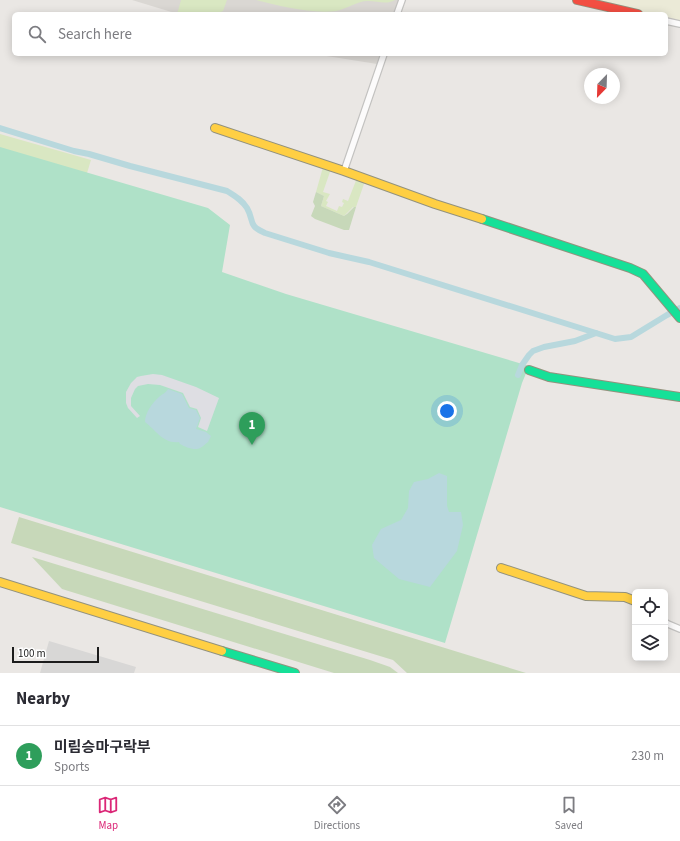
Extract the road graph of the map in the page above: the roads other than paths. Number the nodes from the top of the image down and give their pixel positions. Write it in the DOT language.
graph roads {
  1 [pos="402,0"];
  2 [pos="577,0"];
  3 [pos="398,12"];
  4 [pos="629,12"];
  5 [pos="668,21"];
  6 [pos="680,24"];
  7 [pos="383,56"];
  8 [pos="215,128"];
  9 [pos="344,171"];
  10 [pos="679,316"];
  11 [pos="529,370"];
  12 [pos="680,397"];
  13 [pos="501,568"];
  14 [pos="0,582"];
  15 [pos="632,600"];
  16 [pos="668,624"];
  17 [pos="680,629"];
  18 [pos="295,673"];
  1 -- 3 [label="street"];
  2 -- 4 [label="street"];
  5 -- 6 [label="street"];
  7 -- 9 [label="street"];
  8 -- 9 [label="street"];
  9 -- 10 [label="street"];
  11 -- 12 [label="street"];
  13 -- 15 [label="street"];
  14 -- 18 [label="street"];
  16 -- 17 [label="street"];
}
